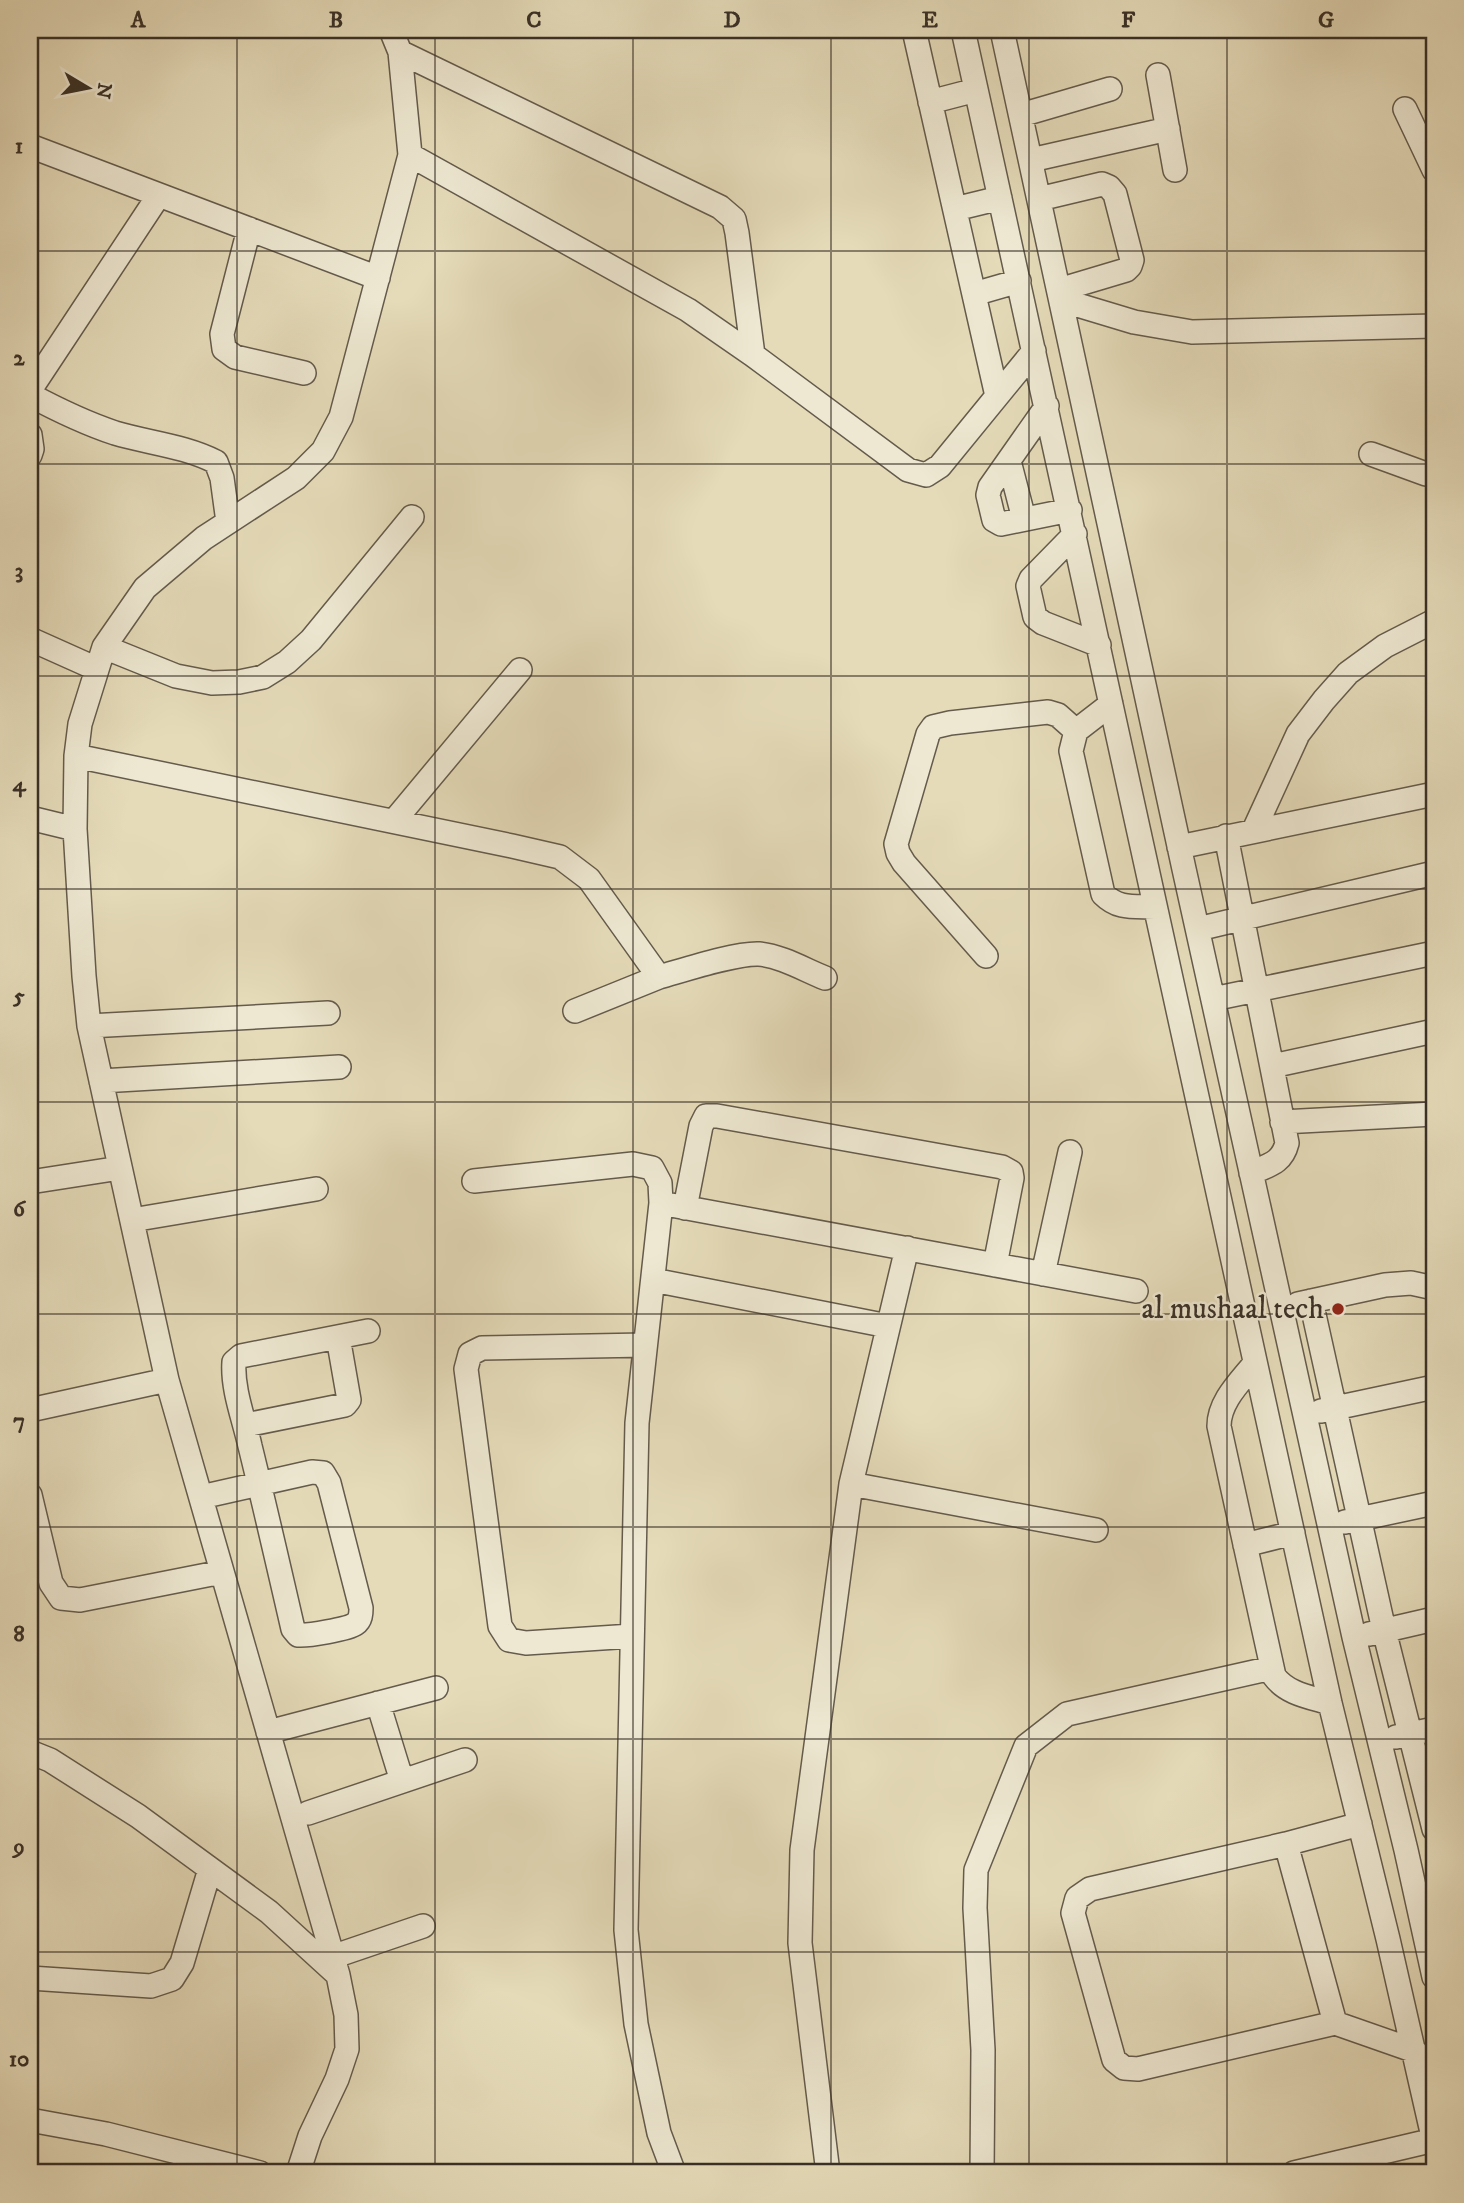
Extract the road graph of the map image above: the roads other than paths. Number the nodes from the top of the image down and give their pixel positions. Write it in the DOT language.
graph roads {
  1 [pos="391,30"];
  2 [pos="914,30"];
  3 [pos="963,30"];
  4 [pos="1002,30"];
  5 [pos="400,52"];
  6 [pos="1158,75"];
  7 [pos="1111,89"];
  8 [pos="976,90"];
  9 [pos="930,102"];
  10 [pos="1405,109"];
  11 [pos="1021,115"];
  12 [pos="1168,129"];
  13 [pos="30,146"];
  14 [pos="410,155"];
  15 [pos="1031,160"];
  16 [pos="1175,170"];
  17 [pos="1434,170"];
  18 [pos="159,195"];
  19 [pos="1000,198"];
  20 [pos="1039,199"];
  21 [pos="955,209"];
  22 [pos="249,229"];
  23 [pos="378,278"];
  24 [pos="1019,281"];
  25 [pos="974,294"];
  26 [pos="1060,295"];
  27 [pos="1434,326"];
  28 [pos="1034,351"];
  29 [pos="752,355"];
  30 [pos="304,373"];
  31 [pos="30,392"];
  32 [pos="997,396"];
  33 [pos="1047,406"];
  34 [pos="30,435"];
  35 [pos="1371,454"];
  36 [pos="30,455"];
  37 [pos="1434,474"];
  38 [pos="1070,510"];
  39 [pos="412,517"];
  40 [pos="228,522"];
  41 [pos="1075,534"];
  42 [pos="1434,621"];
  43 [pos="30,639"];
  44 [pos="1099,645"];
  45 [pos="100,658"];
  46 [pos="520,670"];
  47 [pos="1111,704"];
  48 [pos="1076,731"];
  49 [pos="76,755"];
  50 [pos="1434,794"];
  51 [pos="30,818"];
  52 [pos="394,821"];
  53 [pos="75,829"];
  54 [pos="1254,830"];
  55 [pos="1226,836"];
  56 [pos="1179,846"];
  57 [pos="1434,873"];
  58 [pos="1155,907"];
  59 [pos="1241,919"];
  60 [pos="1198,929"];
  61 [pos="1434,953"];
  62 [pos="986,956"];
  63 [pos="659,977"];
  64 [pos="825,978"];
  65 [pos="1256,990"];
  66 [pos="1213,999"];
  67 [pos="575,1012"];
  68 [pos="328,1013"];
  69 [pos="89,1026"];
  70 [pos="1434,1031"];
  71 [pos="1272,1066"];
  72 [pos="339,1067"];
  73 [pos="101,1080"];
  74 [pos="1434,1114"];
  75 [pos="1282,1122"];
  76 [pos="1070,1152"];
  77 [pos="120,1168"];
  78 [pos="1251,1172"];
  79 [pos="474,1181"];
  80 [pos="30,1182"];
  81 [pos="316,1189"];
  82 [pos="662,1203"];
  83 [pos="685,1208"];
  84 [pos="132,1220"];
  85 [pos="907,1248"];
  86 [pos="995,1265"];
  87 [pos="1044,1274"];
  88 [pos="653,1280"];
  89 [pos="1434,1288"];
  90 [pos="1136,1291"];
  91 [pos="1311,1301"];
  92 [pos="1282,1308"];
  93 [pos="888,1326"];
  94 [pos="368,1331"];
  95 [pos="338,1337"];
  96 [pos="645,1345"];
  97 [pos="1255,1363"];
  98 [pos="167,1380"];
  99 [pos="1434,1387"];
  100 [pos="1335,1408"];
  101 [pos="30,1410"];
  102 [pos="1305,1415"];
  103 [pos="246,1425"];
  104 [pos="851,1484"];
  105 [pos="259,1485"];
  106 [pos="30,1495"];
  107 [pos="201,1497"];
  108 [pos="1434,1503"];
  109 [pos="1359,1519"];
  110 [pos="1330,1526"];
  111 [pos="1096,1530"];
  112 [pos="1293,1533"];
  113 [pos="1245,1545"];
  114 [pos="222,1572"];
  115 [pos="1434,1619"];
  116 [pos="1384,1630"];
  117 [pos="632,1636"];
  118 [pos="1354,1637"];
  119 [pos="1272,1668"];
  120 [pos="436,1688"];
  121 [pos="378,1703"];
  122 [pos="1330,1703"];
  123 [pos="1434,1729"];
  124 [pos="268,1732"];
  125 [pos="1410,1734"];
  126 [pos="1378,1741"];
  127 [pos="30,1752"];
  128 [pos="465,1760"];
  129 [pos="402,1781"];
  130 [pos="308,1813"];
  131 [pos="1360,1824"];
  132 [pos="1434,1829"];
  133 [pos="1434,1843"];
  134 [pos="1286,1844"];
  135 [pos="1406,1850"];
  136 [pos="210,1869"];
  137 [pos="424,1926"];
  138 [pos="335,1966"];
  139 [pos="1433,1966"];
  140 [pos="30,1978"];
  141 [pos="1335,2024"];
  142 [pos="1415,2051"];
  143 [pos="30,2120"];
  144 [pos="1434,2141"];
  145 [pos="1332,2169"];
  146 [pos="260,2173"];
  147 [pos="298,2173"];
  148 [pos="674,2173"];
  149 [pos="828,2173"];
  150 [pos="982,2173"];
  151 [pos="1294,2173"];
  1 -- 5 [label="street"];
  2 -- 9 [label="street"];
  3 -- 8 [label="street"];
  4 -- 11 [label="street"];
  5 -- 14 [label="street"];
  5 -- 29 [label="street"];
  6 -- 12 [label="street"];
  7 -- 11 [label="street"];
  8 -- 9 [label="street"];
  8 -- 19 [label="street"];
  9 -- 21 [label="street"];
  10 -- 17 [label="street"];
  11 -- 15 [label="street"];
  12 -- 15 [label="street"];
  12 -- 16 [label="street"];
  13 -- 18 [label="street"];
  14 -- 23 [label="street"];
  14 -- 29 [label="street"];
  15 -- 20 [label="street"];
  18 -- 22 [label="street"];
  18 -- 31 [label="street"];
  19 -- 21 [label="street"];
  19 -- 24 [label="street"];
  20 -- 26 [label="street"];
  20 -- 26 [label="street"];
  21 -- 25 [label="street"];
  22 -- 23 [label="street"];
  22 -- 30 [label="street"];
  23 -- 40 [label="street"];
  24 -- 25 [label="street"];
  24 -- 28 [label="street"];
  25 -- 32 [label="street"];
  26 -- 27 [label="street"];
  26 -- 56 [label="street"];
  28 -- 32 [label="street"];
  28 -- 33 [label="street"];
  29 -- 32 [label="street"];
  31 -- 40 [label="street"];
  33 -- 38 [label="street"];
  33 -- 38 [label="street"];
  34 -- 36 [label="street"];
  35 -- 37 [label="street"];
  38 -- 41 [label="street"];
  39 -- 45 [label="street"];
  40 -- 45 [label="street"];
  41 -- 44 [label="street"];
  41 -- 44 [label="street"];
  42 -- 54 [label="street"];
  43 -- 45 [label="street"];
  44 -- 47 [label="street"];
  45 -- 49 [label="street"];
  46 -- 52 [label="street"];
  47 -- 48 [label="street"];
  47 -- 58 [label="street"];
  48 -- 58 [label="street"];
  48 -- 62 [label="street"];
  49 -- 52 [label="street"];
  49 -- 53 [label="street"];
  50 -- 54 [label="street"];
  51 -- 53 [label="street"];
  52 -- 63 [label="street"];
  53 -- 69 [label="street"];
  54 -- 55 [label="street"];
  55 -- 56 [label="street"];
  55 -- 59 [label="street"];
  56 -- 60 [label="street"];
  57 -- 59 [label="street"];
  58 -- 97 [label="street"];
  59 -- 60 [label="street"];
  59 -- 65 [label="street"];
  60 -- 66 [label="street"];
  61 -- 65 [label="street"];
  63 -- 64 [label="street"];
  63 -- 67 [label="street"];
  65 -- 66 [label="street"];
  65 -- 71 [label="street"];
  66 -- 78 [label="street"];
  68 -- 69 [label="street"];
  69 -- 73 [label="street"];
  70 -- 71 [label="street"];
  71 -- 75 [label="street"];
  72 -- 73 [label="street"];
  73 -- 77 [label="street"];
  74 -- 75 [label="street"];
  75 -- 78 [label="street"];
  76 -- 87 [label="street"];
  77 -- 80 [label="street"];
  77 -- 84 [label="street"];
  78 -- 92 [label="street"];
  79 -- 82 [label="street"];
  81 -- 84 [label="street"];
  82 -- 83 [label="street"];
  82 -- 88 [label="street"];
  83 -- 85 [label="street"];
  83 -- 86 [label="street"];
  84 -- 98 [label="street"];
  85 -- 86 [label="street"];
  85 -- 93 [label="street"];
  86 -- 87 [label="street"];
  87 -- 90 [label="street"];
  88 -- 93 [label="street"];
  88 -- 96 [label="street"];
  89 -- 91 [label="street"];
  91 -- 92 [label="street"];
  91 -- 100 [label="street"];
  92 -- 102 [label="street"];
  93 -- 104 [label="street"];
  94 -- 95 [label="street"];
  95 -- 103 [label="street"];
  95 -- 103 [label="street"];
  96 -- 117 [label="street"];
  96 -- 117 [label="street"];
  97 -- 112 [label="street"];
  97 -- 113 [label="street"];
  98 -- 101 [label="street"];
  98 -- 107 [label="street"];
  99 -- 100 [label="street"];
  100 -- 102 [label="street"];
  100 -- 109 [label="street"];
  102 -- 110 [label="street"];
  103 -- 105 [label="street"];
  104 -- 111 [label="street"];
  104 -- 149 [label="street"];
  105 -- 105 [label="street"];
  105 -- 107 [label="street"];
  106 -- 114 [label="street"];
  107 -- 114 [label="street"];
  108 -- 109 [label="street"];
  109 -- 110 [label="street"];
  109 -- 116 [label="street"];
  110 -- 118 [label="street"];
  112 -- 113 [label="street"];
  112 -- 122 [label="street"];
  113 -- 119 [label="street"];
  114 -- 124 [label="street"];
  115 -- 116 [label="street"];
  116 -- 118 [label="street"];
  116 -- 125 [label="street"];
  117 -- 148 [label="street"];
  118 -- 126 [label="street"];
  119 -- 122 [label="street"];
  119 -- 150 [label="street"];
  120 -- 121 [label="street"];
  121 -- 124 [label="street"];
  121 -- 129 [label="street"];
  122 -- 131 [label="street"];
  123 -- 125 [label="street"];
  124 -- 138 [label="street"];
  125 -- 126 [label="street"];
  125 -- 132 [label="street"];
  126 -- 135 [label="street"];
  127 -- 136 [label="street"];
  128 -- 129 [label="street"];
  129 -- 130 [label="street"];
  131 -- 134 [label="street"];
  131 -- 142 [label="street"];
  133 -- 135 [label="street"];
  134 -- 141 [label="street"];
  134 -- 141 [label="street"];
  135 -- 139 [label="street"];
  136 -- 138 [label="street"];
  136 -- 140 [label="street"];
  137 -- 138 [label="street"];
  138 -- 147 [label="street"];
  141 -- 142 [label="street"];
  142 -- 144 [label="street"];
  143 -- 146 [label="street"];
  144 -- 145 [label="street"];
  145 -- 151 [label="street"];
}
